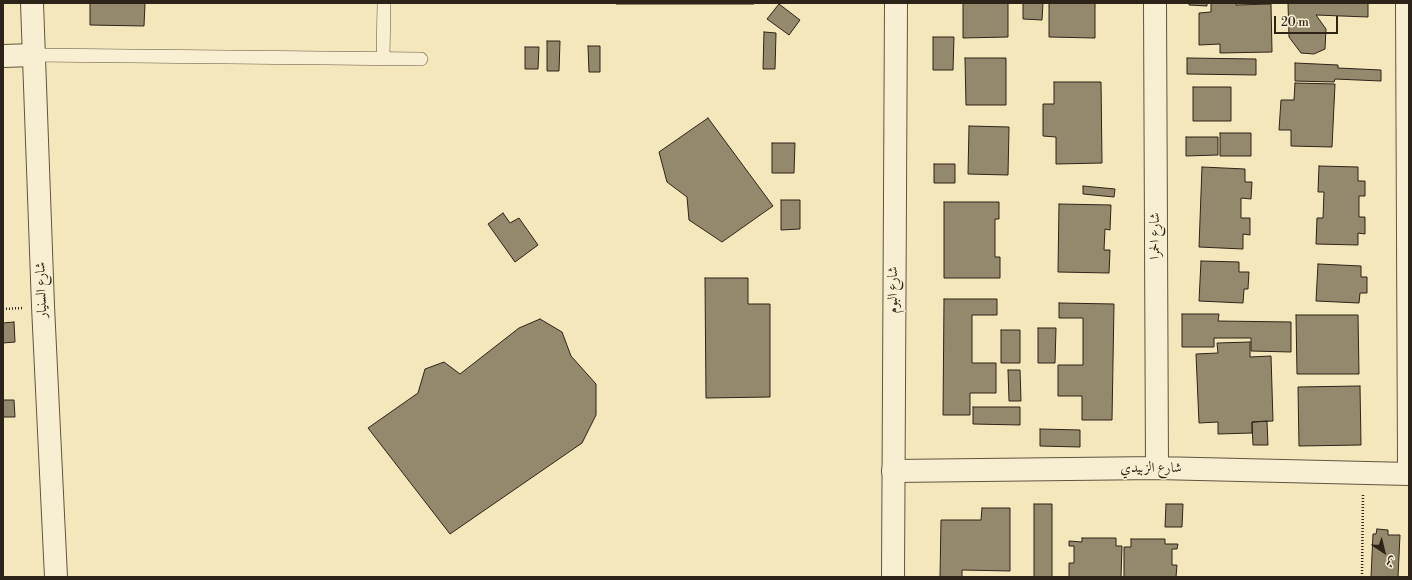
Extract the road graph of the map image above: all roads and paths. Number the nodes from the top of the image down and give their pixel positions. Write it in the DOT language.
graph roads {
  1 [pos="32,3"];
  2 [pos="384,3"];
  3 [pos="896,3"];
  4 [pos="1155,3"];
  5 [pos="1407,3"];
  6 [pos="34,55"];
  7 [pos="3,56"];
  8 [pos="383,59"];
  9 [pos="421,59"];
  10 [pos="1409,467"];
  11 [pos="1157,468"];
  12 [pos="893,471"];
  13 [pos="1364,473"];
  14 [pos="1409,474"];
  15 [pos="56,577"];
  16 [pos="893,577"];
  17 [pos="1362,577"];
  1 -- 6 [label="street, شارع السنيار"];
  2 -- 8 [label="lane"];
  3 -- 12 [label="street, شارع البوم"];
  4 -- 11 [label="street, شارع الحمرا"];
  5 -- 10 [label="street"];
  6 -- 7 [label="street"];
  6 -- 8 [label="lane"];
  6 -- 15 [label="street, شارع السنيار"];
  8 -- 9 [label="lane"];
  11 -- 12 [label="street, شارع الزبيدي"];
  11 -- 13 [label="street, شارع الزبيدي"];
  12 -- 16 [label="street, شارع البوم"];
  13 -- 14 [label="street, شارع الزبيدي"];
  13 -- 17 [label="path"];
}
